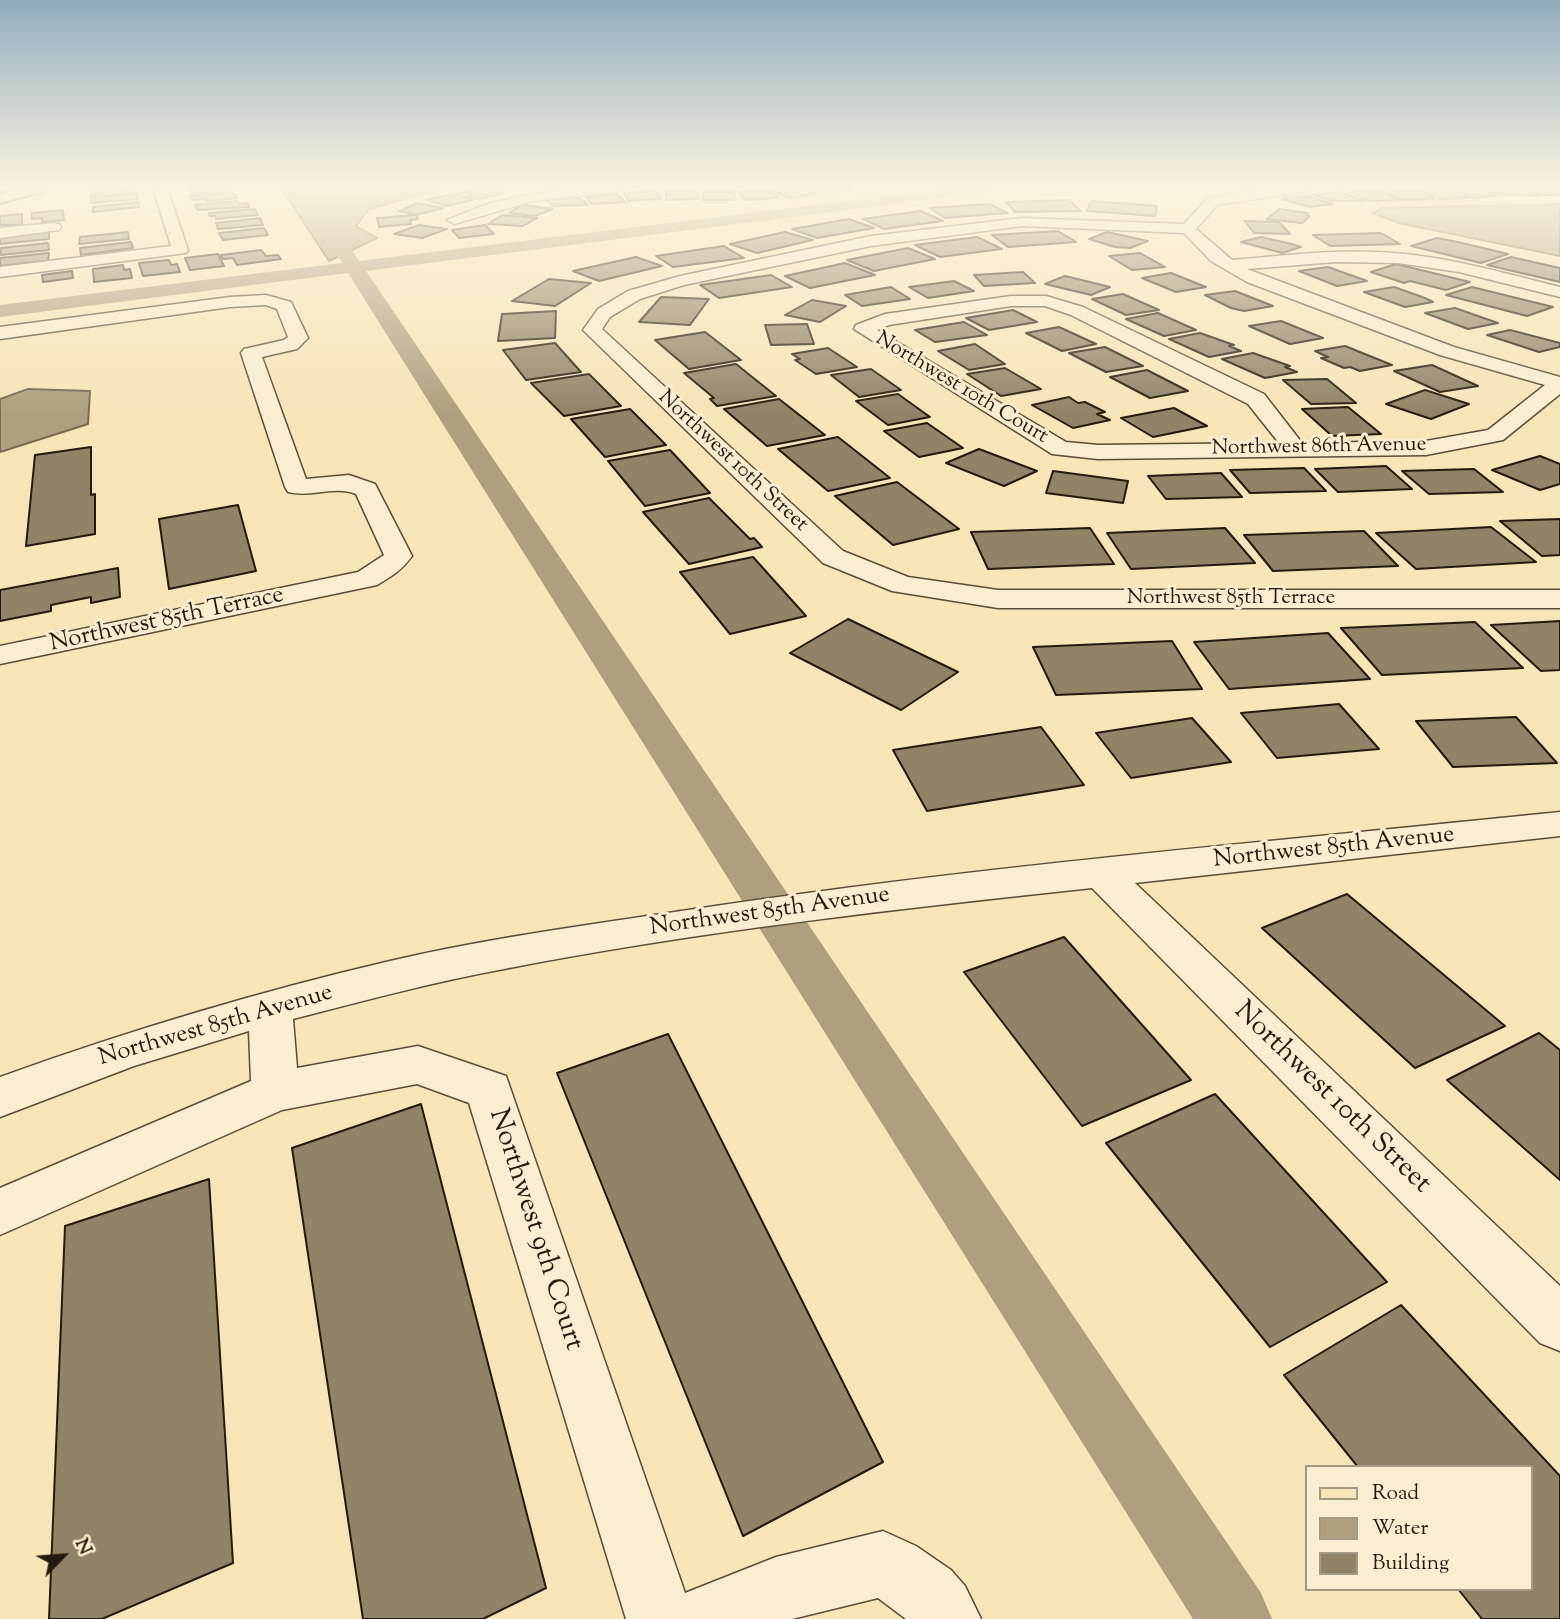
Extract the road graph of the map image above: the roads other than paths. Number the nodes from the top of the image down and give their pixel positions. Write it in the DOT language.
graph roads {
  1 [pos="69,264"];
  2 [pos="761,264"];
  3 [pos="1248,264"];
  4 [pos="1434,264"];
  5 [pos="1224,265"];
  6 [pos="0,272"];
  7 [pos="1560,292"];
  8 [pos="1046,301"];
  9 [pos="863,329"];
  10 [pos="0,333"];
  11 [pos="1560,383"];
  12 [pos="1060,449"];
  13 [pos="1297,451"];
  14 [pos="902,585"];
  15 [pos="1560,599"];
  16 [pos="0,655"];
  17 [pos="1560,824"];
  18 [pos="1102,874"];
  19 [pos="270,1008"];
  20 [pos="275,1092"];
  21 [pos="0,1097"];
  22 [pos="0,1212"];
  23 [pos="1560,1324"];
  24 [pos="660,1619"];
  25 [pos="704,1619"];
  26 [pos="947,1619"];
  1 -- 6 [label="street"];
  2 -- 14 [label="street, Northwest 10th Street"];
  3 -- 5 [label="street"];
  4 -- 7 [label="street"];
  5 -- 11 [label="street"];
  8 -- 9 [label="street"];
  8 -- 13 [label="street"];
  9 -- 12 [label="street, Northwest 10th Court"];
  10 -- 16 [label="street, Northwest 85th Terrace"];
  11 -- 13 [label="street, Northwest 86th Avenue"];
  12 -- 13 [label="street, Northwest 86th Avenue"];
  14 -- 15 [label="street, Northwest 85th Terrace"];
  17 -- 18 [label="street, Northwest 85th Avenue"];
  18 -- 19 [label="street, Northwest 85th Avenue"];
  18 -- 23 [label="street, Northwest 10th Street"];
  19 -- 20 [label="street"];
  19 -- 21 [label="street, Northwest 85th Avenue"];
  20 -- 22 [label="street"];
  20 -- 24 [label="street, Northwest 9th Court"];
  25 -- 26 [label="street"];
}
